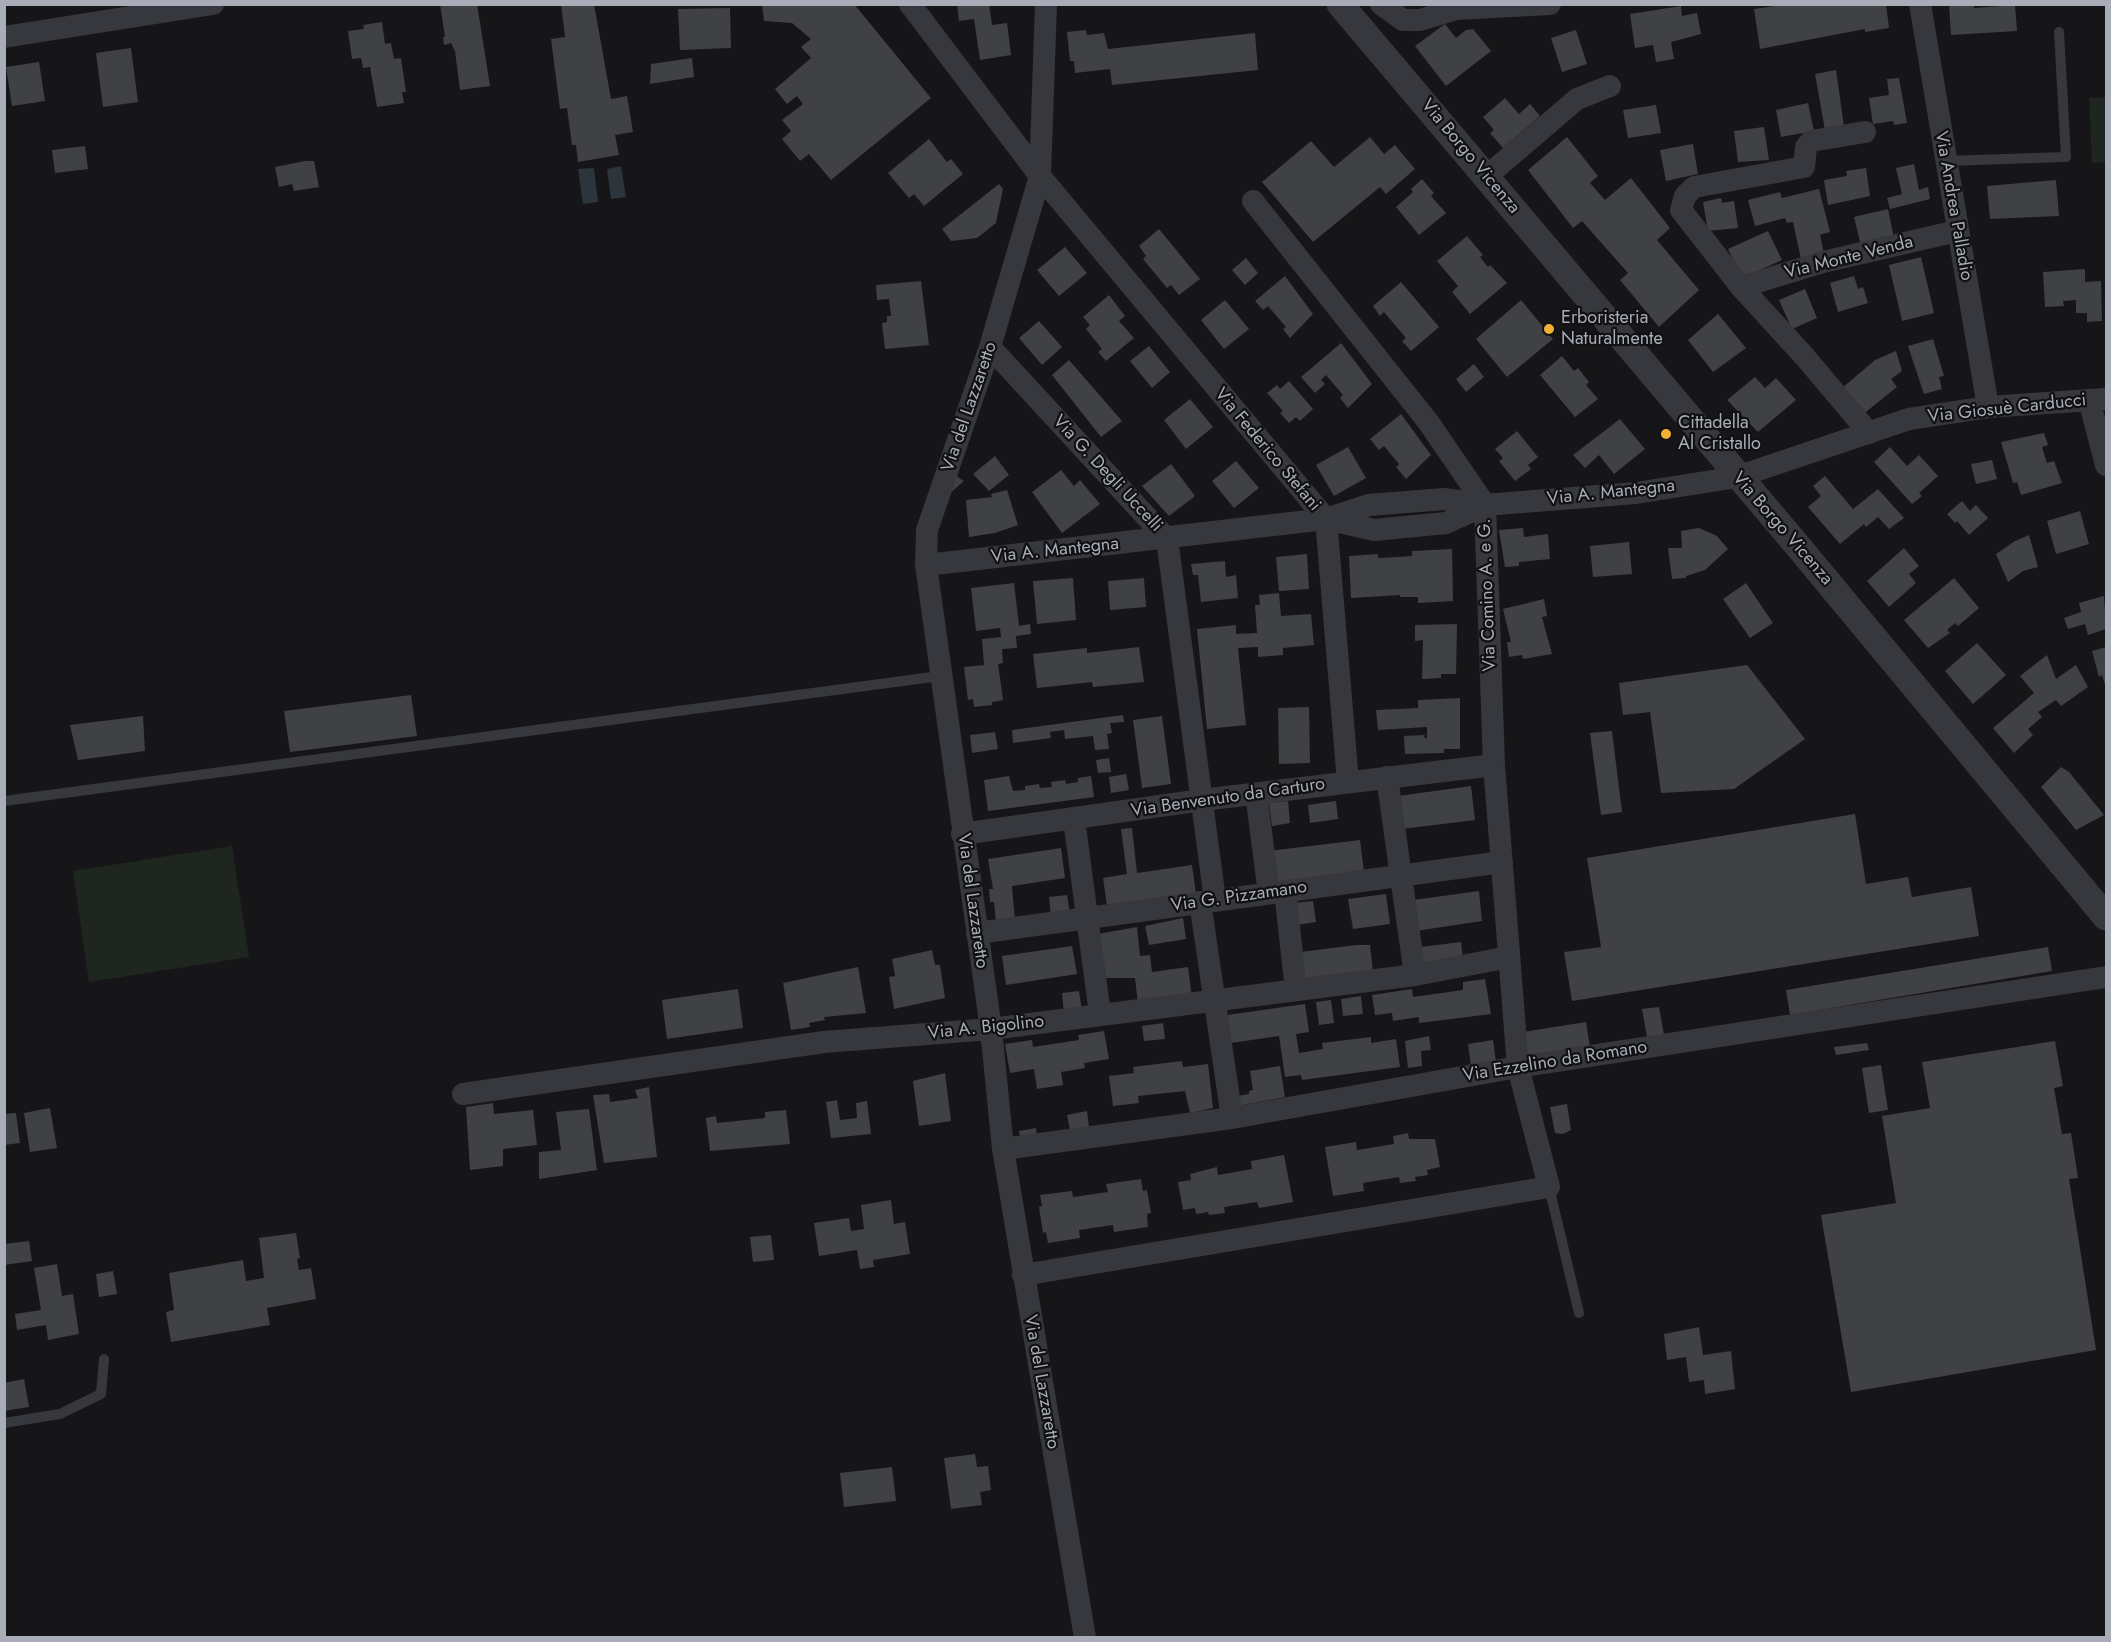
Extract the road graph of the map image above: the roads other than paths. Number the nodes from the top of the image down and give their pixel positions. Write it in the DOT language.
graph roads {
  1 [pos="213,4"];
  2 [pos="910,4"];
  3 [pos="1046,4"];
  4 [pos="1340,4"];
  5 [pos="1381,4"];
  6 [pos="1550,4"];
  7 [pos="1920,4"];
  8 [pos="2059,32"];
  9 [pos="4,37"];
  10 [pos="1610,86"];
  11 [pos="1865,132"];
  12 [pos="1944,162"];
  13 [pos="1040,176"];
  14 [pos="1487,176"];
  15 [pos="1253,201"];
  16 [pos="1957,231"];
  17 [pos="1741,287"];
  18 [pos="990,347"];
  19 [pos="2098,400"];
  20 [pos="1988,407"];
  21 [pos="1869,434"];
  22 [pos="2106,465"];
  23 [pos="1737,477"];
  24 [pos="1485,505"];
  25 [pos="1326,519"];
  26 [pos="1167,539"];
  27 [pos="926,565"];
  28 [pos="940,676"];
  29 [pos="1494,765"];
  30 [pos="1387,777"];
  31 [pos="1348,782"];
  32 [pos="1256,794"];
  33 [pos="1202,800"];
  34 [pos="4,801"];
  35 [pos="1074,819"];
  36 [pos="962,834"];
  37 [pos="1502,862"];
  38 [pos="1400,874"];
  39 [pos="1276,892"];
  40 [pos="1208,901"];
  41 [pos="2106,917"];
  42 [pos="1087,918"];
  43 [pos="977,933"];
  44 [pos="1509,957"];
  45 [pos="1415,975"];
  46 [pos="2106,977"];
  47 [pos="1296,990"];
  48 [pos="1214,999"];
  49 [pos="1100,1014"];
  50 [pos="991,1029"];
  51 [pos="1518,1067"];
  52 [pos="463,1094"];
  53 [pos="1232,1118"];
  54 [pos="1004,1149"];
  55 [pos="1549,1187"];
  56 [pos="1023,1275"];
  57 [pos="1579,1313"];
  58 [pos="104,1359"];
  59 [pos="4,1423"];
  60 [pos="1085,1638"];
  1 -- 9 [label="street"];
  2 -- 13 [label="street, Via Federico Stefani"];
  3 -- 13 [label="street"];
  4 -- 14 [label="street, Via Borgo Vicenza"];
  5 -- 6 [label="street"];
  7 -- 12 [label="street, Via Andrea Palladio"];
  8 -- 12 [label="lane"];
  10 -- 14 [label="street"];
  11 -- 17 [label="street"];
  12 -- 16 [label="street, Via Andrea Palladio"];
  13 -- 18 [label="street, Via del Lazzaretto"];
  13 -- 25 [label="street, Via Federico Stefani"];
  14 -- 23 [label="street, Via Borgo Vicenza"];
  15 -- 24 [label="street, Via Comino A. e G."];
  16 -- 17 [label="street, Via Monte Venda"];
  16 -- 20 [label="street, Via Andrea Palladio"];
  17 -- 21 [label="street"];
  18 -- 26 [label="street, Via G. Degli Uccelli"];
  18 -- 27 [label="street, Via del Lazzaretto"];
  19 -- 20 [label="street, Via Giosuè Carducci"];
  19 -- 22 [label="street"];
  20 -- 21 [label="street, Via Giosuè Carducci"];
  21 -- 23 [label="street, Via Giosuè Carducci"];
  23 -- 24 [label="street, Via A. Mantegna"];
  23 -- 41 [label="street, Via Borgo Vicenza"];
  24 -- 25 [label="street, Via A. Mantegna"];
  24 -- 29 [label="street, Via Comino A. e G."];
  25 -- 26 [label="street, Via A. Mantegna"];
  25 -- 31 [label="street, Via Federico Stefani"];
  26 -- 27 [label="street, Via A. Mantegna"];
  26 -- 33 [label="street, Via G. Degli Uccelli"];
  27 -- 28 [label="street, Via del Lazzaretto"];
  28 -- 34 [label="lane"];
  28 -- 36 [label="street, Via del Lazzaretto"];
  29 -- 30 [label="street, Via Benvenuto da Carturo"];
  29 -- 37 [label="street, Via Comino A. e G."];
  30 -- 31 [label="street, Via Benvenuto da Carturo"];
  30 -- 38 [label="street"];
  31 -- 32 [label="street, Via Benvenuto da Carturo"];
  32 -- 33 [label="street, Via Benvenuto da Carturo"];
  32 -- 39 [label="street"];
  33 -- 35 [label="street, Via Benvenuto da Carturo"];
  33 -- 40 [label="street, Via G. Degli Uccelli"];
  35 -- 36 [label="street, Via Benvenuto da Carturo"];
  35 -- 42 [label="street"];
  36 -- 43 [label="street, Via del Lazzaretto"];
  37 -- 38 [label="street, Via G. Pizzamano"];
  37 -- 44 [label="street, Via Comino A. e G."];
  38 -- 39 [label="street, Via G. Pizzamano"];
  38 -- 45 [label="street"];
  39 -- 40 [label="street, Via G. Pizzamano"];
  39 -- 47 [label="street"];
  40 -- 42 [label="street, Via G. Pizzamano"];
  40 -- 48 [label="street, Via G. Degli Uccelli"];
  42 -- 43 [label="street, Via G. Pizzamano"];
  42 -- 49 [label="street"];
  43 -- 50 [label="street, Via del Lazzaretto"];
  44 -- 45 [label="street, Via A. Bigolino"];
  44 -- 51 [label="street, Via Comino A. e G."];
  45 -- 47 [label="street, Via A. Bigolino"];
  46 -- 51 [label="street, Via Ezzelino da Romano"];
  47 -- 48 [label="street, Via A. Bigolino"];
  48 -- 49 [label="street, Via A. Bigolino"];
  48 -- 53 [label="street, Via G. Degli Uccelli"];
  49 -- 50 [label="street, Via A. Bigolino"];
  50 -- 52 [label="street, Via A. Bigolino"];
  50 -- 54 [label="street, Via del Lazzaretto"];
  51 -- 53 [label="street, Via Ezzelino da Romano"];
  51 -- 55 [label="street, Via Comino A. e G."];
  53 -- 54 [label="street, Via Ezzelino da Romano"];
  54 -- 56 [label="street, Via del Lazzaretto"];
  55 -- 56 [label="street"];
  55 -- 57 [label="lane"];
  56 -- 60 [label="street, Via del Lazzaretto"];
  58 -- 59 [label="lane"];
}
